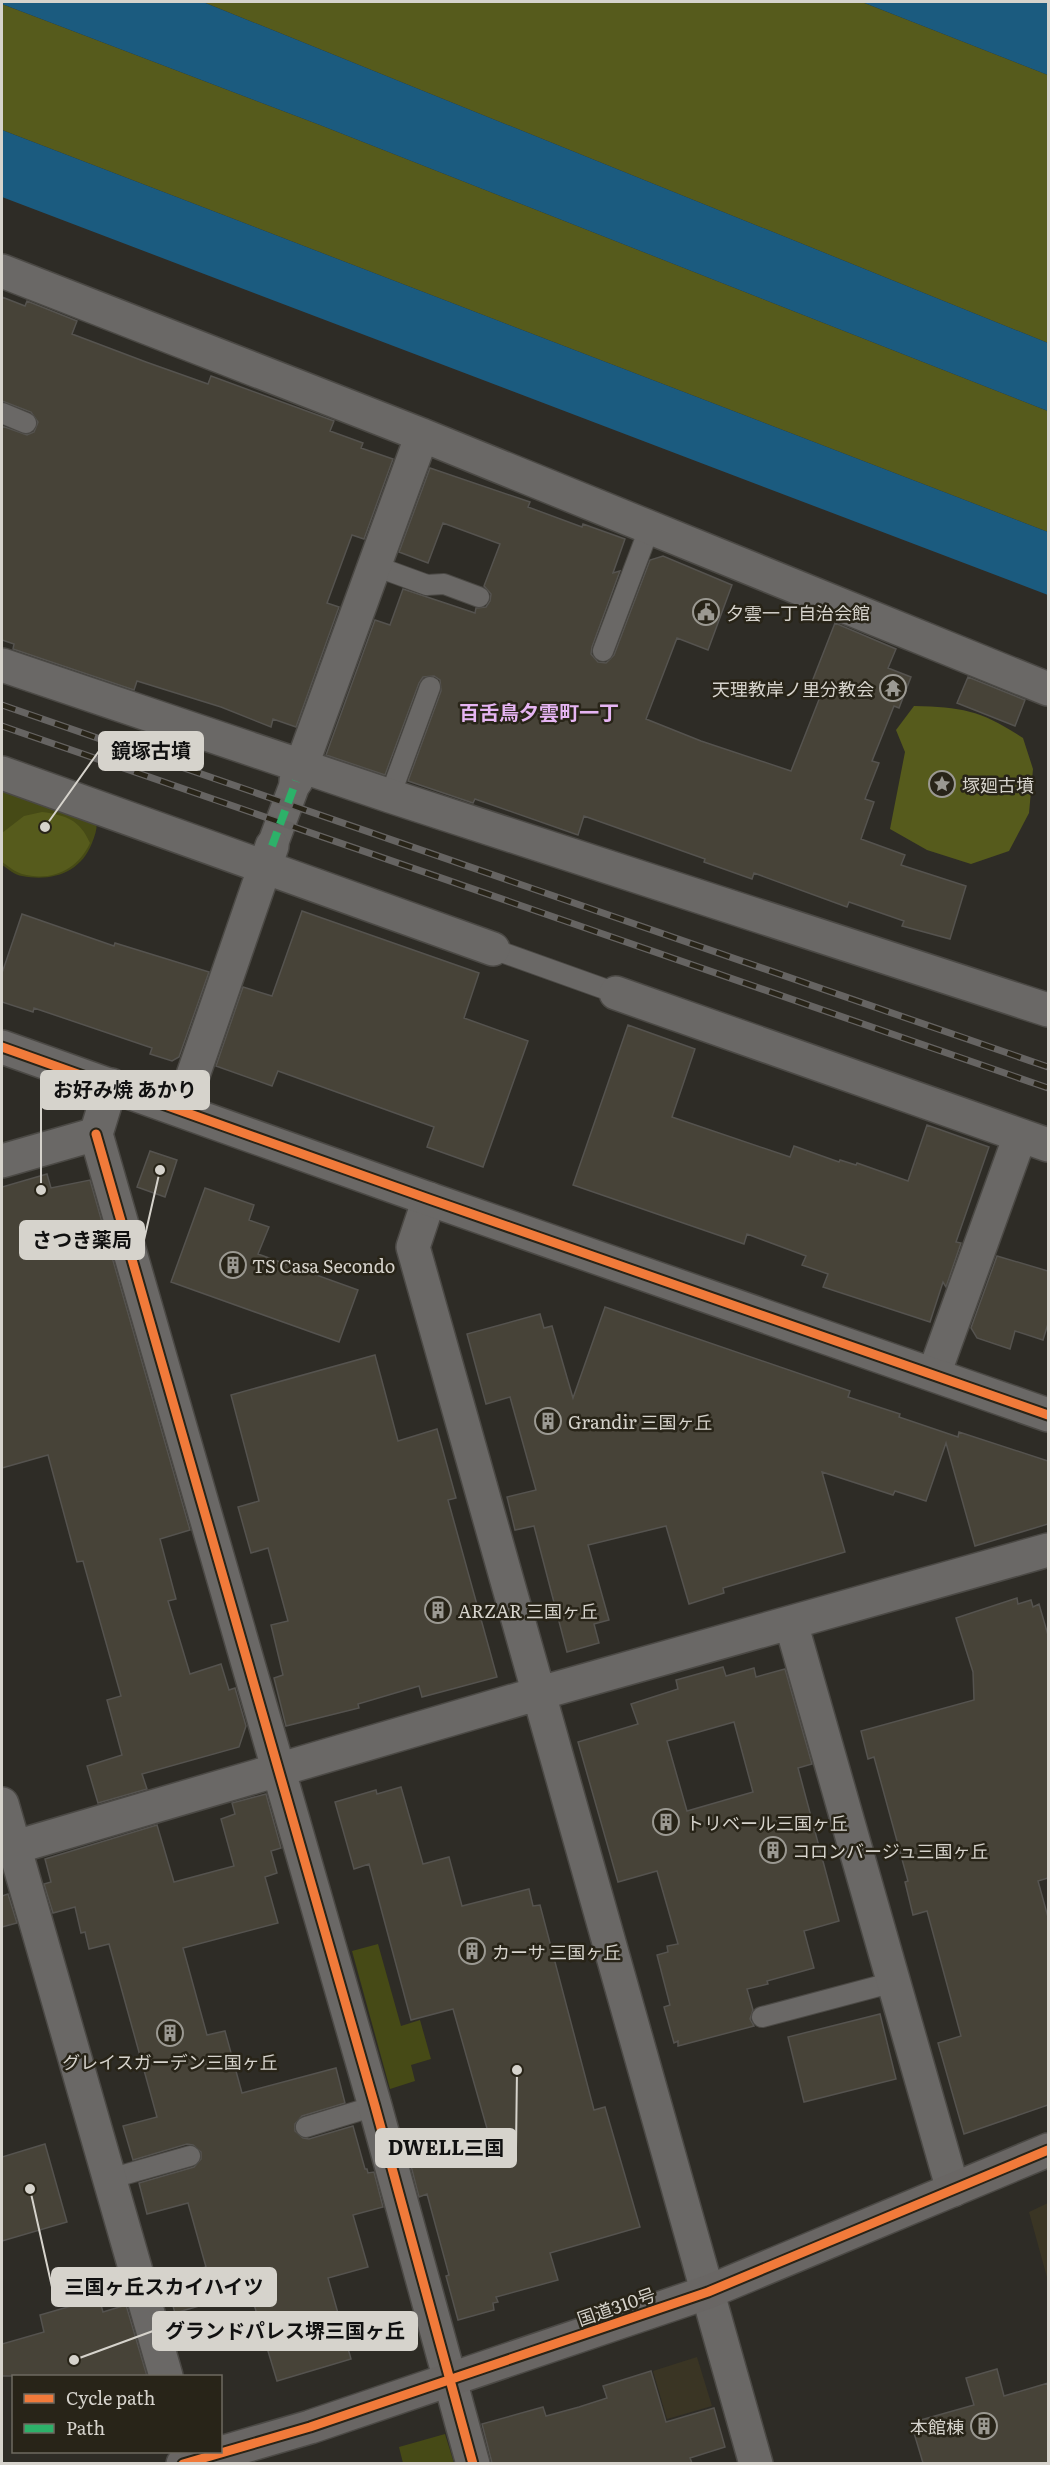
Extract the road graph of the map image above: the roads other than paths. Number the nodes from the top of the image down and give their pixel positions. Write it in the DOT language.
graph roads {
  1 [pos="2,271"];
  2 [pos="2,413"];
  3 [pos="26,423"];
  4 [pos="422,435"];
  5 [pos="649,529"];
  6 [pos="375,566"];
  7 [pos="479,597"];
  8 [pos="603,651"];
  9 [pos="2,664"];
  10 [pos="430,687"];
  11 [pos="1048,689"];
  12 [pos="2,773"];
  13 [pos="299,774"];
  14 [pos="390,796"];
  15 [pos="268,856"];
  16 [pos="493,949"];
  17 [pos="616,993"];
  18 [pos="1048,1010"];
  19 [pos="2,1047"];
  20 [pos="111,1085"];
  21 [pos="181,1110"];
  22 [pos="96,1134"];
  23 [pos="1034,1141"];
  24 [pos="2,1161"];
  25 [pos="429,1199"];
  26 [pos="934,1374"];
  27 [pos="1048,1415"];
  28 [pos="1048,1550"];
  29 [pos="791,1623"];
  30 [pos="540,1693"];
  31 [pos="279,1769"];
  32 [pos="2,1804"];
  33 [pos="7,1849"];
  34 [pos="894,1982"];
  35 [pos="762,2017"];
  36 [pos="375,2106"];
  37 [pos="306,2127"];
  38 [pos="1048,2150"];
  39 [pos="190,2156"];
  40 [pos="109,2179"];
  41 [pos="953,2190"];
  42 [pos="708,2292"];
  43 [pos="166,2375"];
  44 [pos="449,2380"];
  45 [pos="222,2451"];
  46 [pos="214,2453"];
  47 [pos="188,2460"];
  48 [pos="473,2463"];
  49 [pos="756,2463"];
  1 -- 4 [label="street"];
  2 -- 3 [label="lane"];
  4 -- 5 [label="street"];
  4 -- 6 [label="street"];
  5 -- 8 [label="lane"];
  5 -- 11 [label="street"];
  6 -- 7 [label="lane"];
  6 -- 13 [label="street"];
  9 -- 13 [label="street"];
  10 -- 14 [label="lane"];
  12 -- 15 [label="street"];
  13 -- 14 [label="street"];
  13 -- 15 [label="street"];
  14 -- 18 [label="street"];
  15 -- 16 [label="street"];
  15 -- 21 [label="street"];
  16 -- 17 [label="lane"];
  17 -- 23 [label="street"];
  19 -- 20 [label="street"];
  20 -- 21 [label="street"];
  20 -- 22 [label="street"];
  21 -- 25 [label="street"];
  22 -- 24 [label="street"];
  22 -- 31 [label="street"];
  23 -- 26 [label="street"];
  25 -- 26 [label="street"];
  25 -- 30 [label="street"];
  26 -- 27 [label="street"];
  28 -- 29 [label="street"];
  29 -- 30 [label="street"];
  29 -- 34 [label="street"];
  30 -- 31 [label="street"];
  30 -- 42 [label="street"];
  31 -- 33 [label="street"];
  31 -- 36 [label="street"];
  32 -- 33 [label="street"];
  33 -- 40 [label="street"];
  34 -- 35 [label="lane"];
  34 -- 41 [label="street"];
  36 -- 37 [label="lane"];
  36 -- 44 [label="street"];
  38 -- 41 [label="highway, 国道310号"];
  39 -- 40 [label="lane"];
  40 -- 43 [label="street"];
  41 -- 42 [label="highway, 国道310号"];
  42 -- 44 [label="highway, 国道310号"];
  42 -- 49 [label="street"];
  44 -- 45 [label="highway, 国道310号"];
  44 -- 48 [label="street"];
  46 -- 47 [label="highway, 国道310号"];
}
